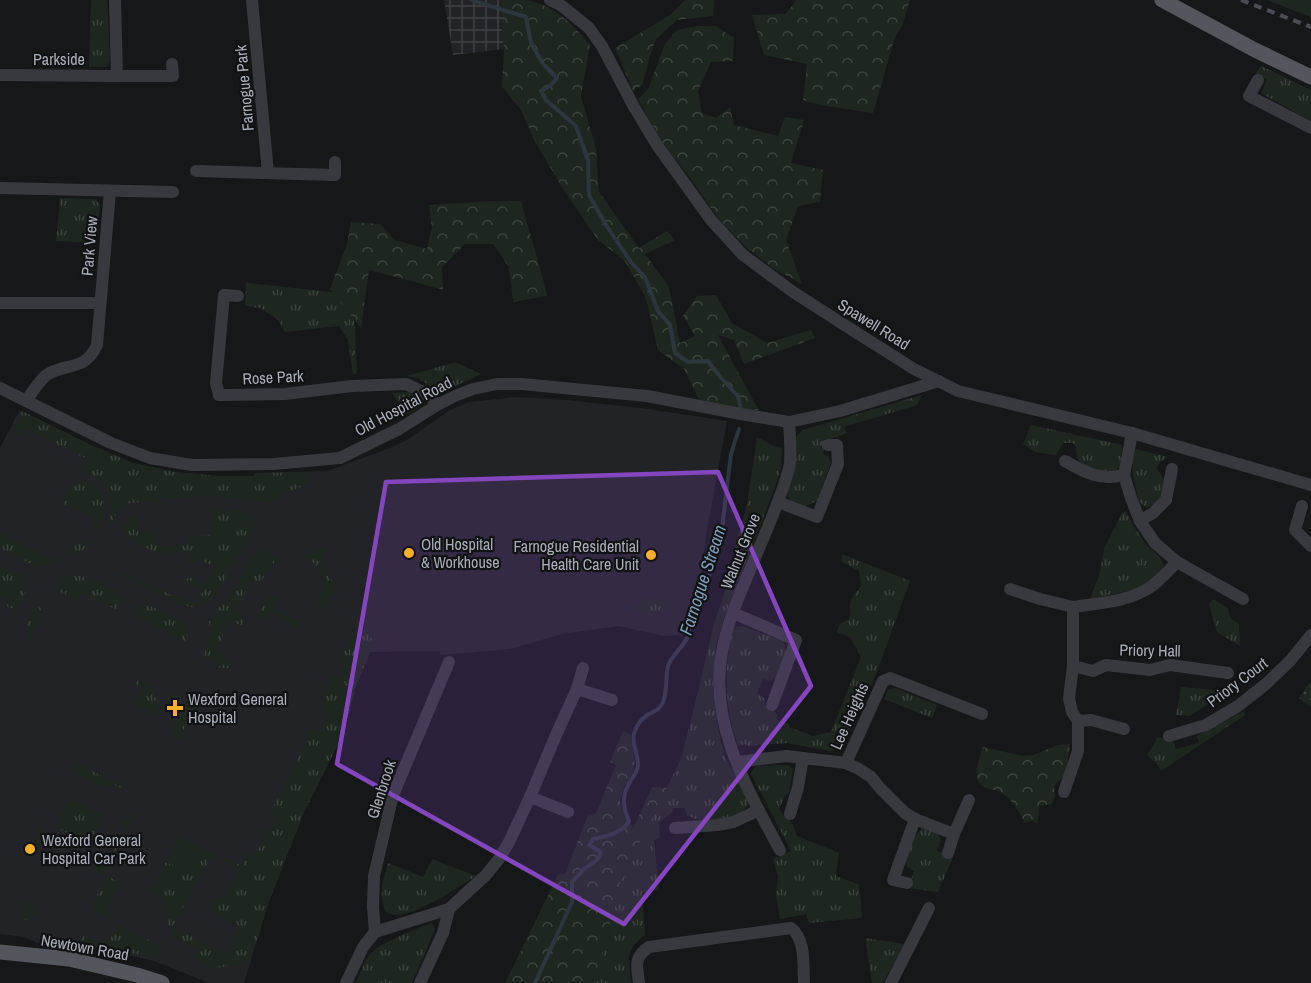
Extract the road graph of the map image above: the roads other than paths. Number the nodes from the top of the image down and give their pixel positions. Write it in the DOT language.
graph roads {
  1 [pos="115,0"];
  2 [pos="252,0"];
  3 [pos="550,0"];
  4 [pos="1162,0"];
  5 [pos="172,64"];
  6 [pos="0,75"];
  7 [pos="117,75"];
  8 [pos="1311,77"];
  9 [pos="1258,80"];
  10 [pos="1311,128"];
  11 [pos="335,162"];
  12 [pos="196,171"];
  13 [pos="268,173"];
  14 [pos="0,188"];
  15 [pos="110,191"];
  16 [pos="173,192"];
  17 [pos="238,296"];
  18 [pos="0,303"];
  19 [pos="100,303"];
  20 [pos="939,381"];
  21 [pos="0,388"];
  22 [pos="26,401"];
  23 [pos="440,404"];
  24 [pos="789,422"];
  25 [pos="1132,433"];
  26 [pos="828,445"];
  27 [pos="1065,461"];
  28 [pos="1172,470"];
  29 [pos="1124,475"];
  30 [pos="1311,485"];
  31 [pos="778,502"];
  32 [pos="1302,506"];
  33 [pos="1140,520"];
  34 [pos="1311,546"];
  35 [pos="1177,562"];
  36 [pos="1010,589"];
  37 [pos="1243,599"];
  38 [pos="1073,607"];
  39 [pos="733,613"];
  40 [pos="1311,635"];
  41 [pos="449,662"];
  42 [pos="1073,666"];
  43 [pos="583,668"];
  44 [pos="1228,673"];
  45 [pos="577,689"];
  46 [pos="612,700"];
  47 [pos="772,705"];
  48 [pos="981,714"];
  49 [pos="1078,721"];
  50 [pos="1124,729"];
  51 [pos="1169,736"];
  52 [pos="803,758"];
  53 [pos="737,762"];
  54 [pos="840,762"];
  55 [pos="1064,792"];
  56 [pos="530,797"];
  57 [pos="969,800"];
  58 [pos="759,810"];
  59 [pos="568,812"];
  60 [pos="790,814"];
  61 [pos="915,819"];
  62 [pos="675,828"];
  63 [pos="954,834"];
  64 [pos="780,850"];
  65 [pos="948,853"];
  66 [pos="907,883"];
  67 [pos="929,908"];
  68 [pos="449,909"];
  69 [pos="375,932"];
  70 [pos="0,952"];
  71 [pos="162,983"];
  72 [pos="346,983"];
  73 [pos="420,983"];
  74 [pos="639,983"];
  75 [pos="804,983"];
  76 [pos="891,983"];
  1 -- 7 [label="street"];
  2 -- 13 [label="street, Farnogue Park"];
  3 -- 20 [label="street, Spawell Road"];
  4 -- 8 [label="main road"];
  5 -- 7 [label="street, Parkside"];
  6 -- 7 [label="street, Parkside"];
  9 -- 10 [label="street"];
  11 -- 13 [label="street"];
  12 -- 13 [label="street"];
  14 -- 15 [label="street"];
  15 -- 16 [label="street"];
  15 -- 19 [label="street, Park View"];
  17 -- 23 [label="street, Rose Park"];
  18 -- 19 [label="street"];
  19 -- 22 [label="street, Park View"];
  20 -- 24 [label="street, Old Hospital Road"];
  20 -- 25 [label="street, Spawell Road"];
  21 -- 22 [label="street, Old Hospital Road"];
  22 -- 23 [label="street, Old Hospital Road"];
  23 -- 24 [label="street, Old Hospital Road"];
  24 -- 31 [label="street, Walnut Grove"];
  25 -- 29 [label="street"];
  25 -- 30 [label="street, Spawell Road"];
  26 -- 31 [label="street, Walnut Grove"];
  27 -- 29 [label="street"];
  28 -- 33 [label="street"];
  29 -- 33 [label="street"];
  31 -- 39 [label="street, Walnut Grove"];
  32 -- 34 [label="street"];
  33 -- 35 [label="street"];
  35 -- 37 [label="street"];
  35 -- 38 [label="street"];
  36 -- 38 [label="street"];
  38 -- 42 [label="street"];
  39 -- 47 [label="street, Walnut Grove"];
  39 -- 53 [label="street, Walnut Grove"];
  40 -- 51 [label="street, Priory Court"];
  41 -- 69 [label="street, Glenbrook"];
  42 -- 44 [label="street, Priory Hall"];
  42 -- 49 [label="street"];
  43 -- 45 [label="street"];
  45 -- 46 [label="street"];
  45 -- 56 [label="street"];
  48 -- 54 [label="street, Lee Heights"];
  49 -- 50 [label="street"];
  49 -- 55 [label="street"];
  52 -- 53 [label="street"];
  52 -- 54 [label="street"];
  52 -- 60 [label="street"];
  53 -- 58 [label="street, Walnut Grove"];
  54 -- 61 [label="street, Lee Heights"];
  56 -- 59 [label="street"];
  56 -- 68 [label="street"];
  57 -- 63 [label="street"];
  58 -- 62 [label="street"];
  58 -- 64 [label="street, Walnut Grove"];
  61 -- 63 [label="street, Lee Heights"];
  61 -- 66 [label="street"];
  63 -- 65 [label="street"];
  67 -- 76 [label="street"];
  68 -- 69 [label="street"];
  68 -- 73 [label="street"];
  69 -- 72 [label="street"];
  70 -- 71 [label="main road, Newtown Road"];
  74 -- 75 [label="street"];
}
